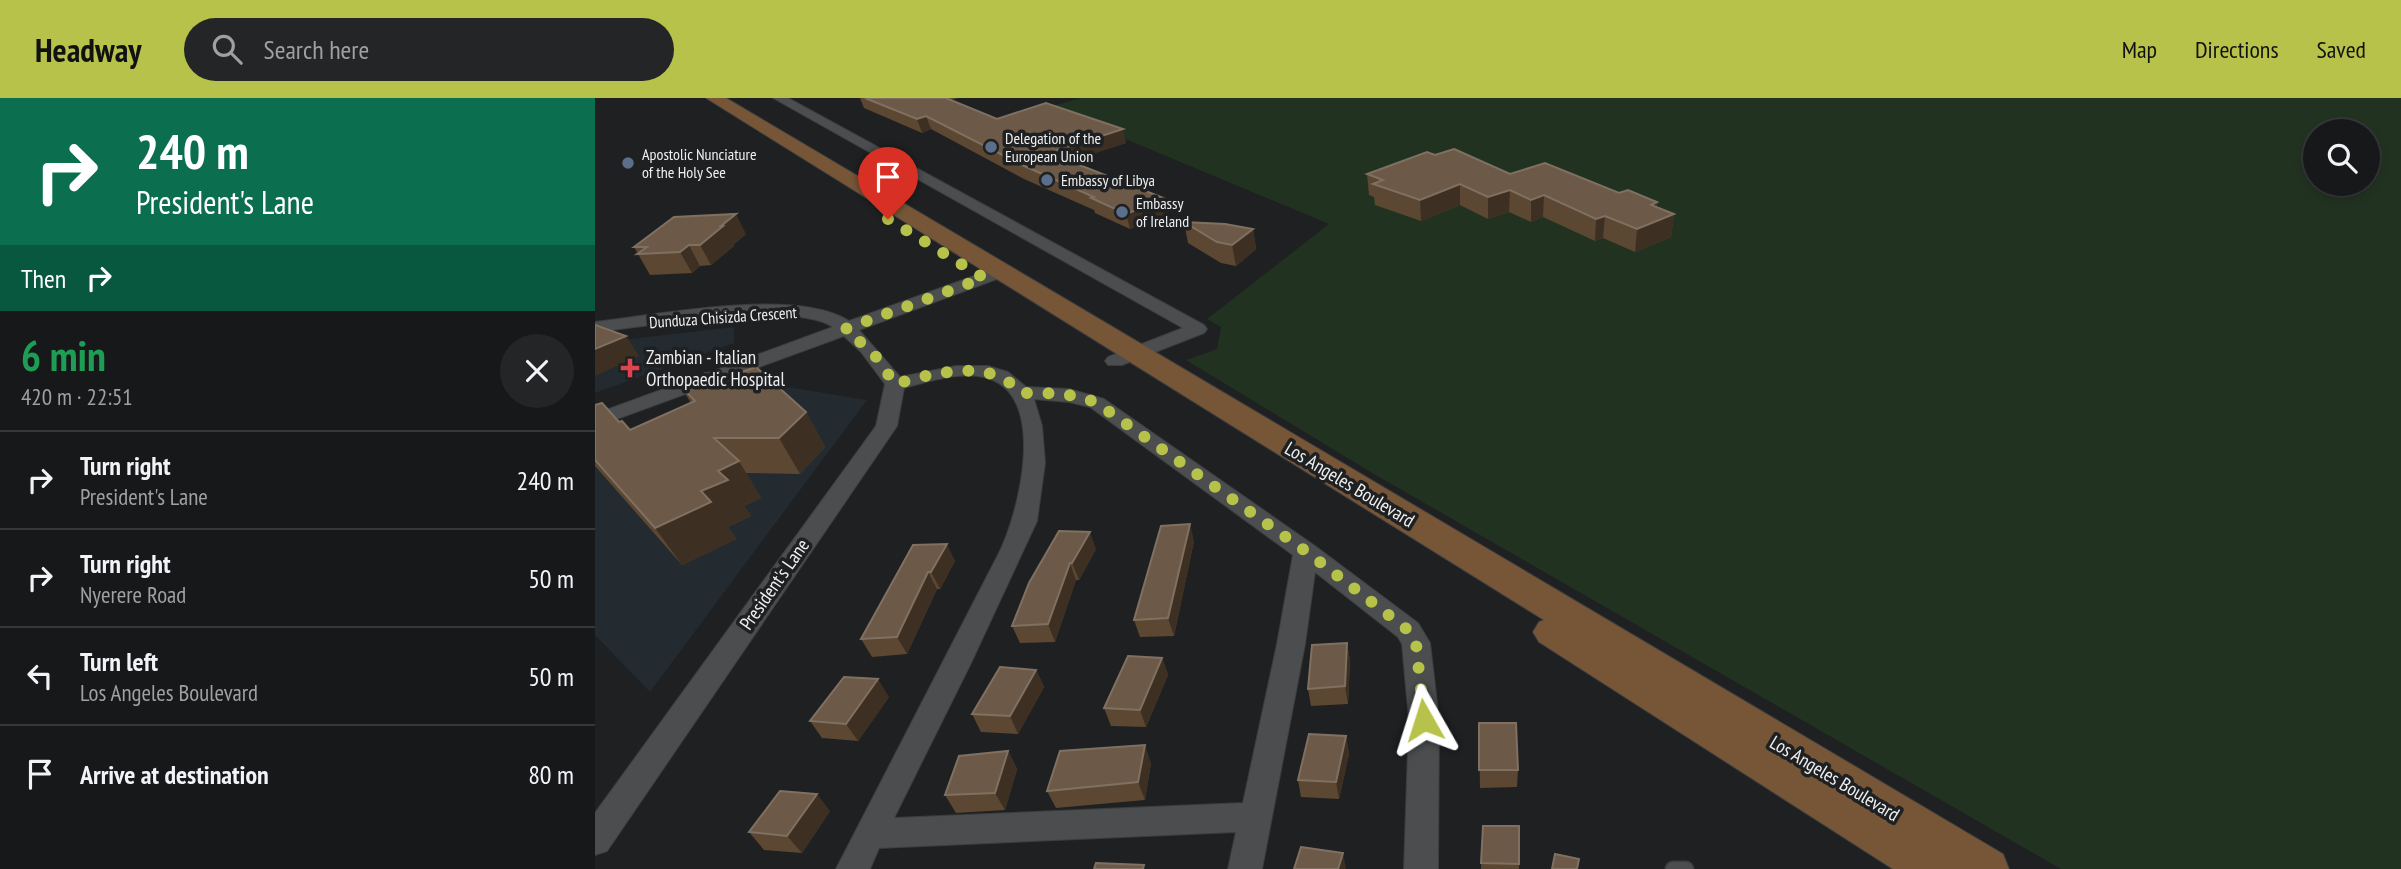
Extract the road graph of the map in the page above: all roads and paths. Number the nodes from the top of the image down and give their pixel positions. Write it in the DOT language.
graph roads {
  1 [pos="691,98"];
  2 [pos="714,98"];
  3 [pos="779,98"];
  4 [pos="991,275"];
  5 [pos="595,327"];
  6 [pos="845,329"];
  7 [pos="1124,357"];
  8 [pos="895,384"];
  9 [pos="1021,393"];
  10 [pos="595,421"];
  11 [pos="1307,552"];
  12 [pos="1255,817"];
  13 [pos="869,834"];
  14 [pos="595,840"];
  15 [pos="853,869"];
  16 [pos="1245,869"];
  17 [pos="1421,869"];
  18 [pos="1673,869"];
  19 [pos="1686,869"];
  20 [pos="1934,869"];
  21 [pos="1986,869"];
  1 -- 4 [label="main road, Los Angeles Boulevard"];
  2 -- 4 [label="main road, Los Angeles Boulevard"];
  3 -- 7 [label="street"];
  4 -- 6 [label="street"];
  4 -- 7 [label="main road, Los Angeles Boulevard"];
  5 -- 6 [label="street, Dunduza Chisizda Crescent"];
  6 -- 8 [label="street"];
  6 -- 10 [label="street"];
  7 -- 20 [label="main road, Los Angeles Boulevard"];
  7 -- 21 [label="main road, Los Angeles Boulevard"];
  8 -- 9 [label="street"];
  8 -- 14 [label="street, President's Lane"];
  9 -- 11 [label="street"];
  9 -- 13 [label="street"];
  11 -- 12 [label="street"];
  11 -- 17 [label="street"];
  12 -- 13 [label="street"];
  12 -- 16 [label="street"];
  13 -- 15 [label="street"];
  18 -- 19 [label="lane"];
}
